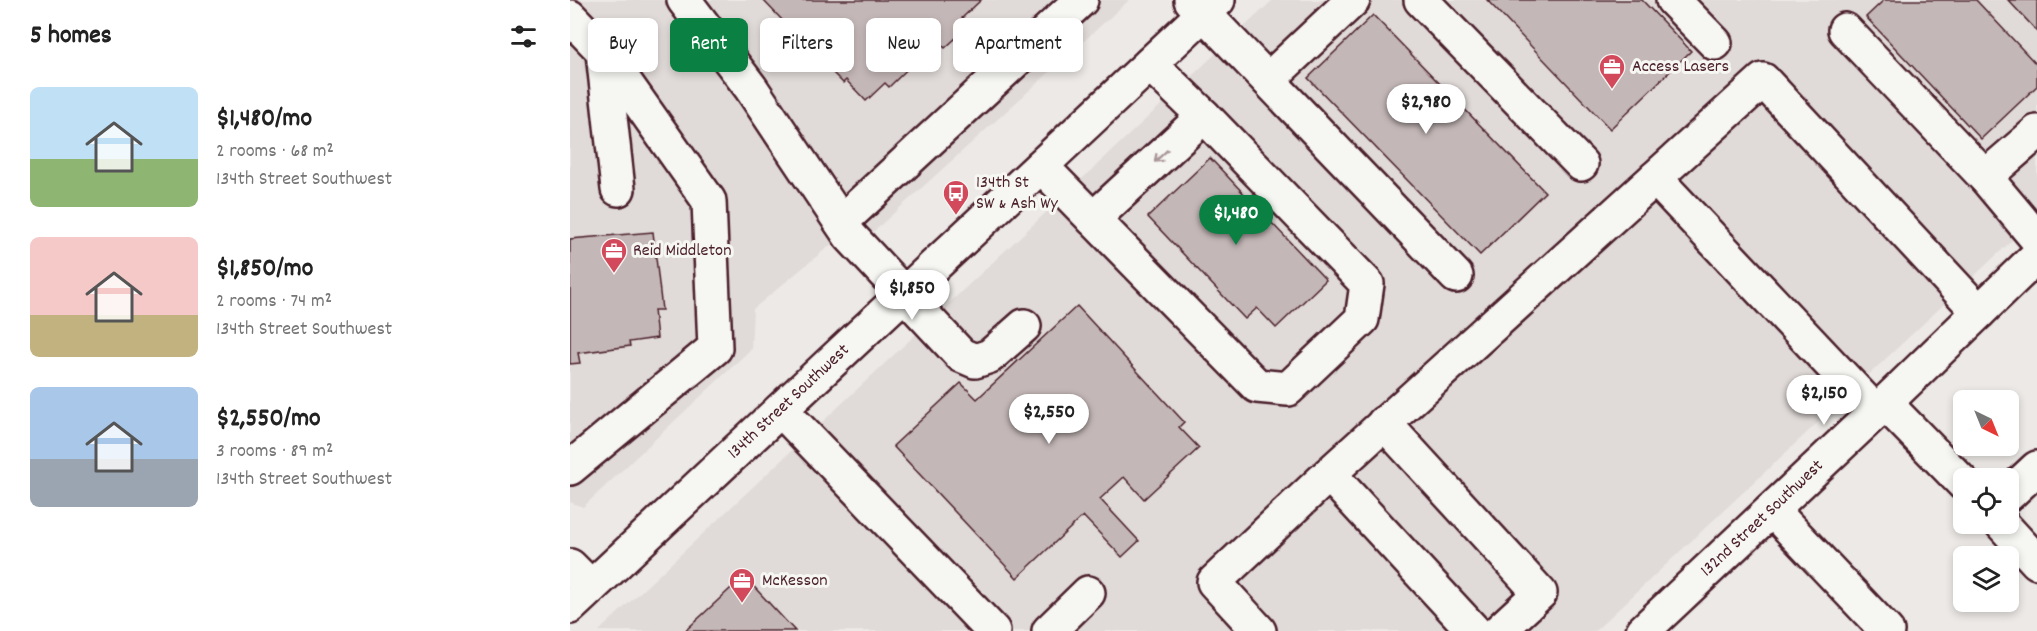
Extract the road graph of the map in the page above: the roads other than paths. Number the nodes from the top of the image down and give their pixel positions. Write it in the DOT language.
graph roads {
  1 [pos="684,0"];
  2 [pos="1081,0"];
  3 [pos="1353,0"];
  4 [pos="1421,0"];
  5 [pos="1673,0"];
  6 [pos="1204,4"];
  7 [pos="570,17"];
  8 [pos="1845,30"];
  9 [pos="588,36"];
  10 [pos="1714,43"];
  11 [pos="1150,64"];
  12 [pos="605,72"];
  13 [pos="618,72"];
  14 [pos="1268,80"];
  15 [pos="1204,116"];
  16 [pos="2037,132"];
  17 [pos="1581,164"];
  18 [pos="1041,166"];
  19 [pos="1985,177"];
  20 [pos="1655,178"];
  21 [pos="618,189"];
  22 [pos="1093,219"];
  23 [pos="841,222"];
  24 [pos="2037,239"];
  25 [pos="2037,256"];
  26 [pos="1456,276"];
  27 [pos="904,294"];
  28 [pos="1979,312"];
  29 [pos="1024,326"];
  30 [pos="1881,408"];
  31 [pos="781,410"];
  32 [pos="1384,423"];
  33 [pos="570,468"];
  34 [pos="2037,468"];
  35 [pos="1329,474"];
  36 [pos="1953,474"];
  37 [pos="2019,485"];
  38 [pos="1772,510"];
  39 [pos="2011,534"];
  40 [pos="2037,562"];
  41 [pos="577,587"];
  42 [pos="1088,593"];
  43 [pos="993,631"];
  44 [pos="1049,631"];
  45 [pos="1259,631"];
  46 [pos="1474,631"];
  47 [pos="1499,631"];
  48 [pos="1643,631"];
  49 [pos="1887,631"];
  1 -- 23 [label="street"];
  2 -- 23 [label="street"];
  3 -- 14 [label="street"];
  4 -- 17 [label="street"];
  5 -- 10 [label="street"];
  6 -- 11 [label="street, 134th Street Southwest"];
  6 -- 14 [label="street"];
  7 -- 9 [label="street"];
  8 -- 19 [label="street"];
  11 -- 15 [label="street"];
  11 -- 18 [label="street, 134th Street Southwest"];
  12 -- 21 [label="street"];
  13 -- 33 [label="street"];
  14 -- 26 [label="street"];
  15 -- 22 [label="street, one-way"];
  15 -- 22 [label="street"];
  16 -- 19 [label="street"];
  18 -- 22 [label="street"];
  18 -- 27 [label="street, 134th Street Southwest"];
  19 -- 24 [label="street"];
  20 -- 28 [label="street"];
  20 -- 30 [label="street"];
  20 -- 32 [label="street"];
  23 -- 27 [label="street"];
  25 -- 28 [label="street, 132nd Street Southwest"];
  27 -- 29 [label="street"];
  27 -- 31 [label="street, 134th Street Southwest"];
  28 -- 30 [label="street, 132nd Street Southwest"];
  30 -- 36 [label="street"];
  30 -- 38 [label="street, 132nd Street Southwest"];
  31 -- 41 [label="street, 134th Street Southwest"];
  31 -- 43 [label="street"];
  32 -- 35 [label="street"];
  32 -- 47 [label="street"];
  34 -- 37 [label="street"];
  35 -- 45 [label="street"];
  35 -- 46 [label="street"];
  38 -- 48 [label="street, 132nd Street Southwest"];
  38 -- 49 [label="street"];
  39 -- 40 [label="street"];
  42 -- 44 [label="street"];
}
